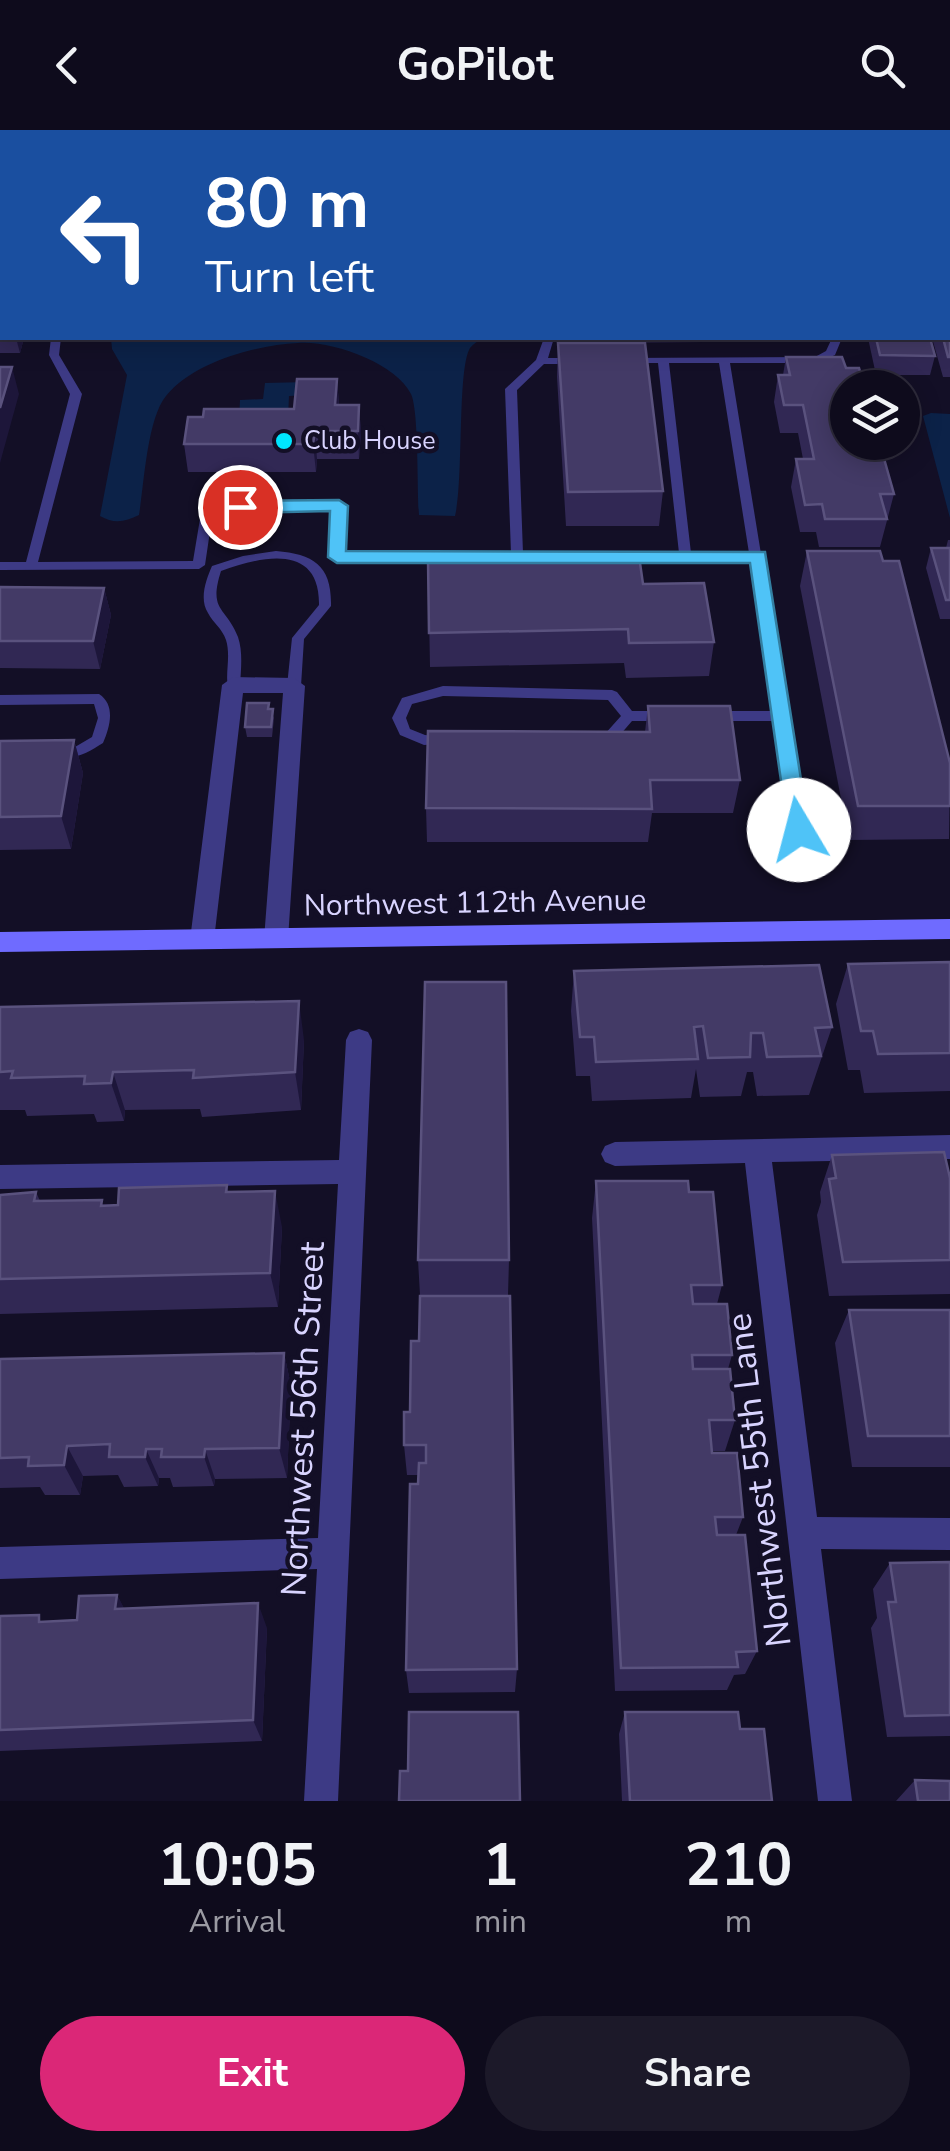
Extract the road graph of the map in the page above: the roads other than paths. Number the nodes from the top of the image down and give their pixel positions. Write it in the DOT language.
graph roads {
  1 [pos="56,340"];
  2 [pos="549,340"];
  3 [pos="837,340"];
  4 [pos="594,360"];
  5 [pos="611,360"];
  6 [pos="663,360"];
  7 [pos="724,360"];
  8 [pos="541,361"];
  9 [pos="517,555"];
  10 [pos="686,556"];
  11 [pos="337,557"];
  12 [pos="758,557"];
  13 [pos="0,566"];
  14 [pos="31,566"];
  15 [pos="199,566"];
  16 [pos="312,566"];
  17 [pos="216,569"];
  18 [pos="232,685"];
  19 [pos="294,686"];
  20 [pos="0,700"];
  21 [pos="628,716"];
  22 [pos="686,716"];
  23 [pos="705,716"];
  24 [pos="782,716"];
  25 [pos="461,740"];
  26 [pos="590,740"];
  27 [pos="39,752"];
  28 [pos="799,830"];
  29 [pos="950,928"];
  30 [pos="276,939"];
  31 [pos="202,940"];
  32 [pos="0,942"];
  33 [pos="359,1040"];
  34 [pos="950,1147"];
  35 [pos="757,1151"];
  36 [pos="615,1154"];
  37 [pos="352,1172"];
  38 [pos="0,1177"];
  39 [pos="803,1534"];
  40 [pos="950,1534"];
  41 [pos="334,1553"];
  42 [pos="0,1562"];
  43 [pos="322,1801"];
  44 [pos="835,1801"];
  1 -- 14 [label="lane"];
  2 -- 8 [label="lane"];
  3 -- 7 [label="lane"];
  4 -- 8 [label="lane"];
  5 -- 6 [label="lane"];
  6 -- 7 [label="lane"];
  6 -- 10 [label="lane"];
  7 -- 12 [label="lane"];
  8 -- 9 [label="lane"];
  9 -- 10 [label="lane"];
  9 -- 11 [label="lane"];
  10 -- 12 [label="lane"];
  11 -- 15 [label="lane"];
  11 -- 16 [label="lane"];
  12 -- 24 [label="lane"];
  13 -- 14 [label="lane"];
  14 -- 15 [label="lane"];
  15 -- 17 [label="lane"];
  16 -- 17 [label="lane"];
  16 -- 19 [label="lane"];
  17 -- 18 [label="lane"];
  18 -- 19 [label="street"];
  18 -- 31 [label="street"];
  19 -- 30 [label="street"];
  20 -- 27 [label="lane"];
  21 -- 22 [label="lane"];
  21 -- 25 [label="lane"];
  21 -- 26 [label="lane"];
  23 -- 24 [label="lane"];
  24 -- 28 [label="lane"];
  29 -- 30 [label="street, Northwest 112th Avenue"];
  30 -- 31 [label="street, Northwest 112th Avenue"];
  31 -- 32 [label="street, Northwest 112th Avenue"];
  33 -- 37 [label="street, Northwest 56th Street"];
  34 -- 35 [label="street"];
  35 -- 36 [label="street"];
  35 -- 39 [label="street, Northwest 55th Lane"];
  37 -- 38 [label="street"];
  37 -- 41 [label="street, Northwest 56th Street"];
  39 -- 40 [label="street"];
  39 -- 44 [label="street, Northwest 55th Lane"];
  41 -- 42 [label="street"];
  41 -- 43 [label="street, Northwest 56th Street"];
}
